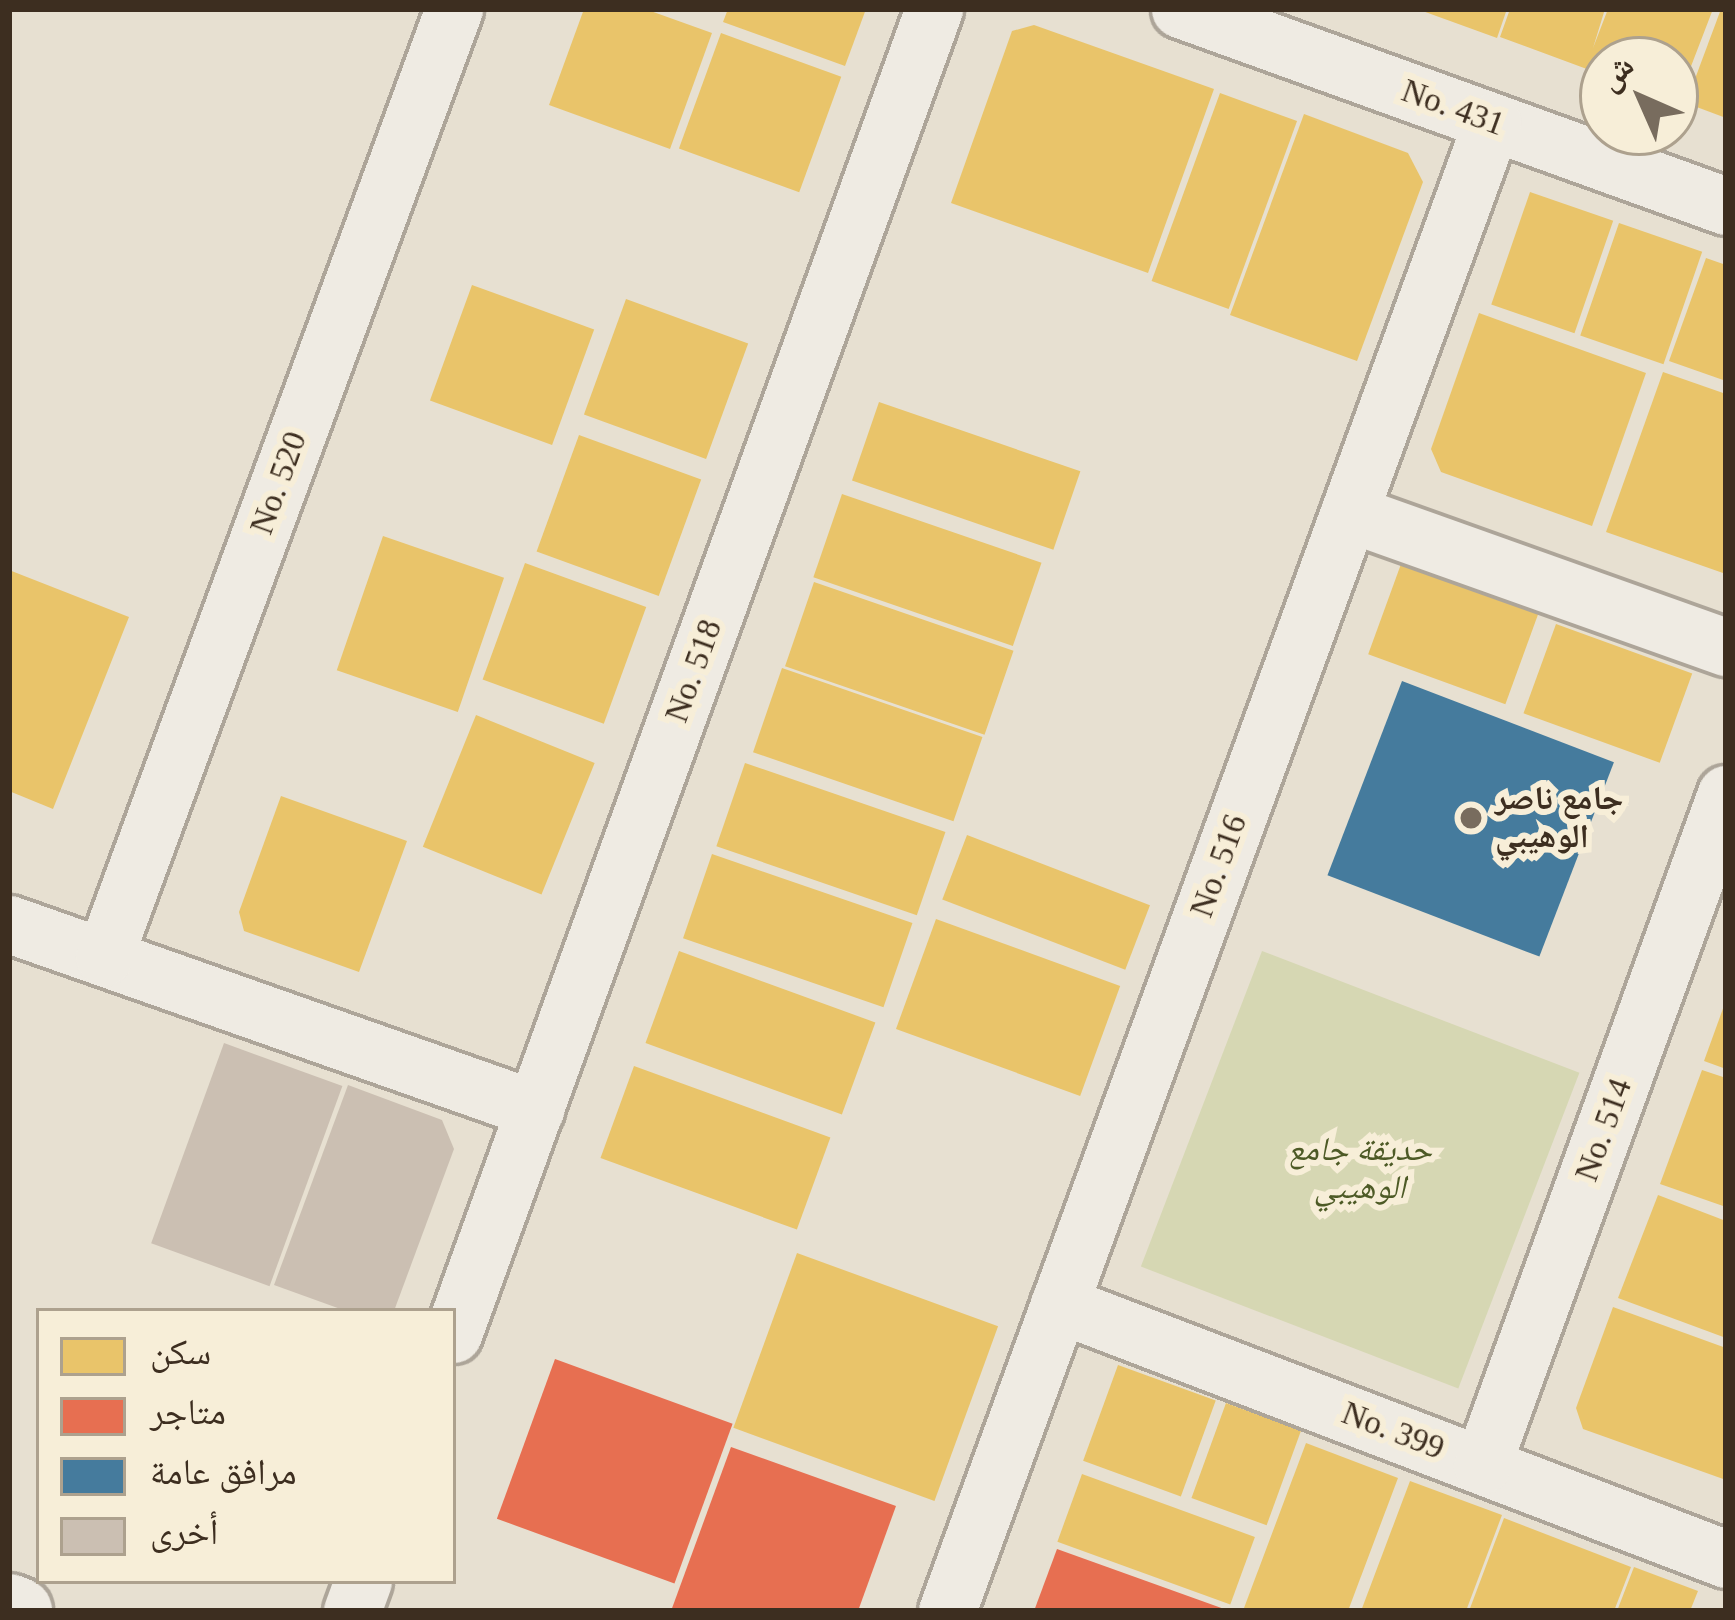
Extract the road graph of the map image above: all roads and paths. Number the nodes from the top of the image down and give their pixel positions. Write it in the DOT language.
graph roads {
  1 [pos="454,9"];
  2 [pos="934,9"];
  3 [pos="1180,9"];
  4 [pos="1492,122"];
  5 [pos="1726,206"];
  6 [pos="1348,513"];
  7 [pos="1726,647"];
  8 [pos="1726,794"];
  9 [pos="9,924"];
  10 [pos="104,957"];
  11 [pos="535,1109"];
  12 [pos="1059,1304"];
  13 [pos="456,1326"];
  14 [pos="1482,1466"];
  15 [pos="1726,1559"];
  16 [pos="9,1607"];
  17 [pos="19,1611"];
  18 [pos="947,1611"];
  1 -- 10 [label="street, No. 520"];
  2 -- 11 [label="street, No. 518"];
  3 -- 4 [label="street, No. 431"];
  4 -- 5 [label="street, No. 431"];
  4 -- 6 [label="street, No. 516"];
  6 -- 7 [label="street"];
  6 -- 12 [label="street, No. 516"];
  8 -- 14 [label="street, No. 514"];
  9 -- 10 [label="street"];
  10 -- 11 [label="street"];
  11 -- 13 [label="street, No. 518"];
  12 -- 14 [label="street, No. 399"];
  12 -- 18 [label="street, No. 516"];
  14 -- 15 [label="street, No. 399"];
  16 -- 17 [label="main road"];
}
